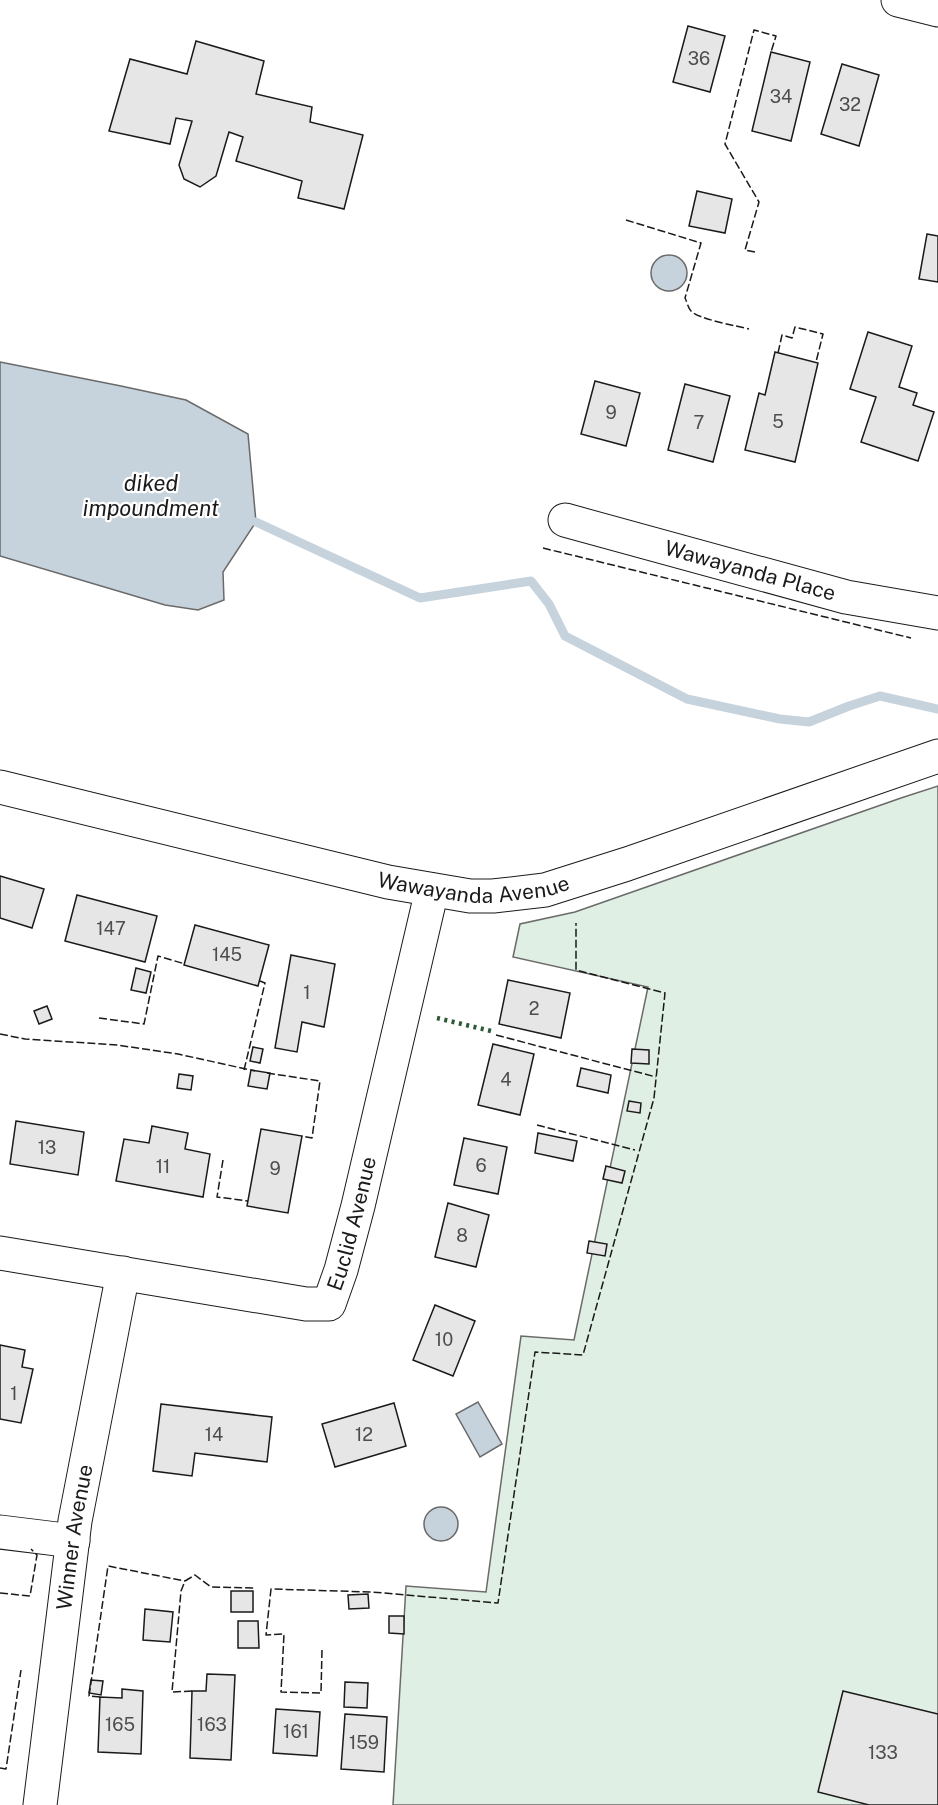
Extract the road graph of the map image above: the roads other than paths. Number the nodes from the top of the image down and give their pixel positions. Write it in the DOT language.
graph roads {
  1 [pos="898,0"];
  2 [pos="938,10"];
  3 [pos="565,520"];
  4 [pos="938,614"];
  5 [pos="938,756"];
  6 [pos="0,787"];
  7 [pos="432,890"];
  8 [pos="0,1253"];
  9 [pos="123,1273"];
  10 [pos="0,1532"];
  11 [pos="73,1541"];
  12 [pos="40,1805"];
  1 -- 2 [label="street"];
  3 -- 4 [label="street, Wawayanda Place"];
  5 -- 7 [label="street, Wawayanda Avenue"];
  6 -- 7 [label="street, Wawayanda Avenue"];
  7 -- 9 [label="street, Euclid Avenue"];
  8 -- 9 [label="street, Euclid Avenue"];
  9 -- 11 [label="street, Winner Avenue"];
  10 -- 11 [label="street"];
  11 -- 12 [label="street, Winner Avenue"];
}
